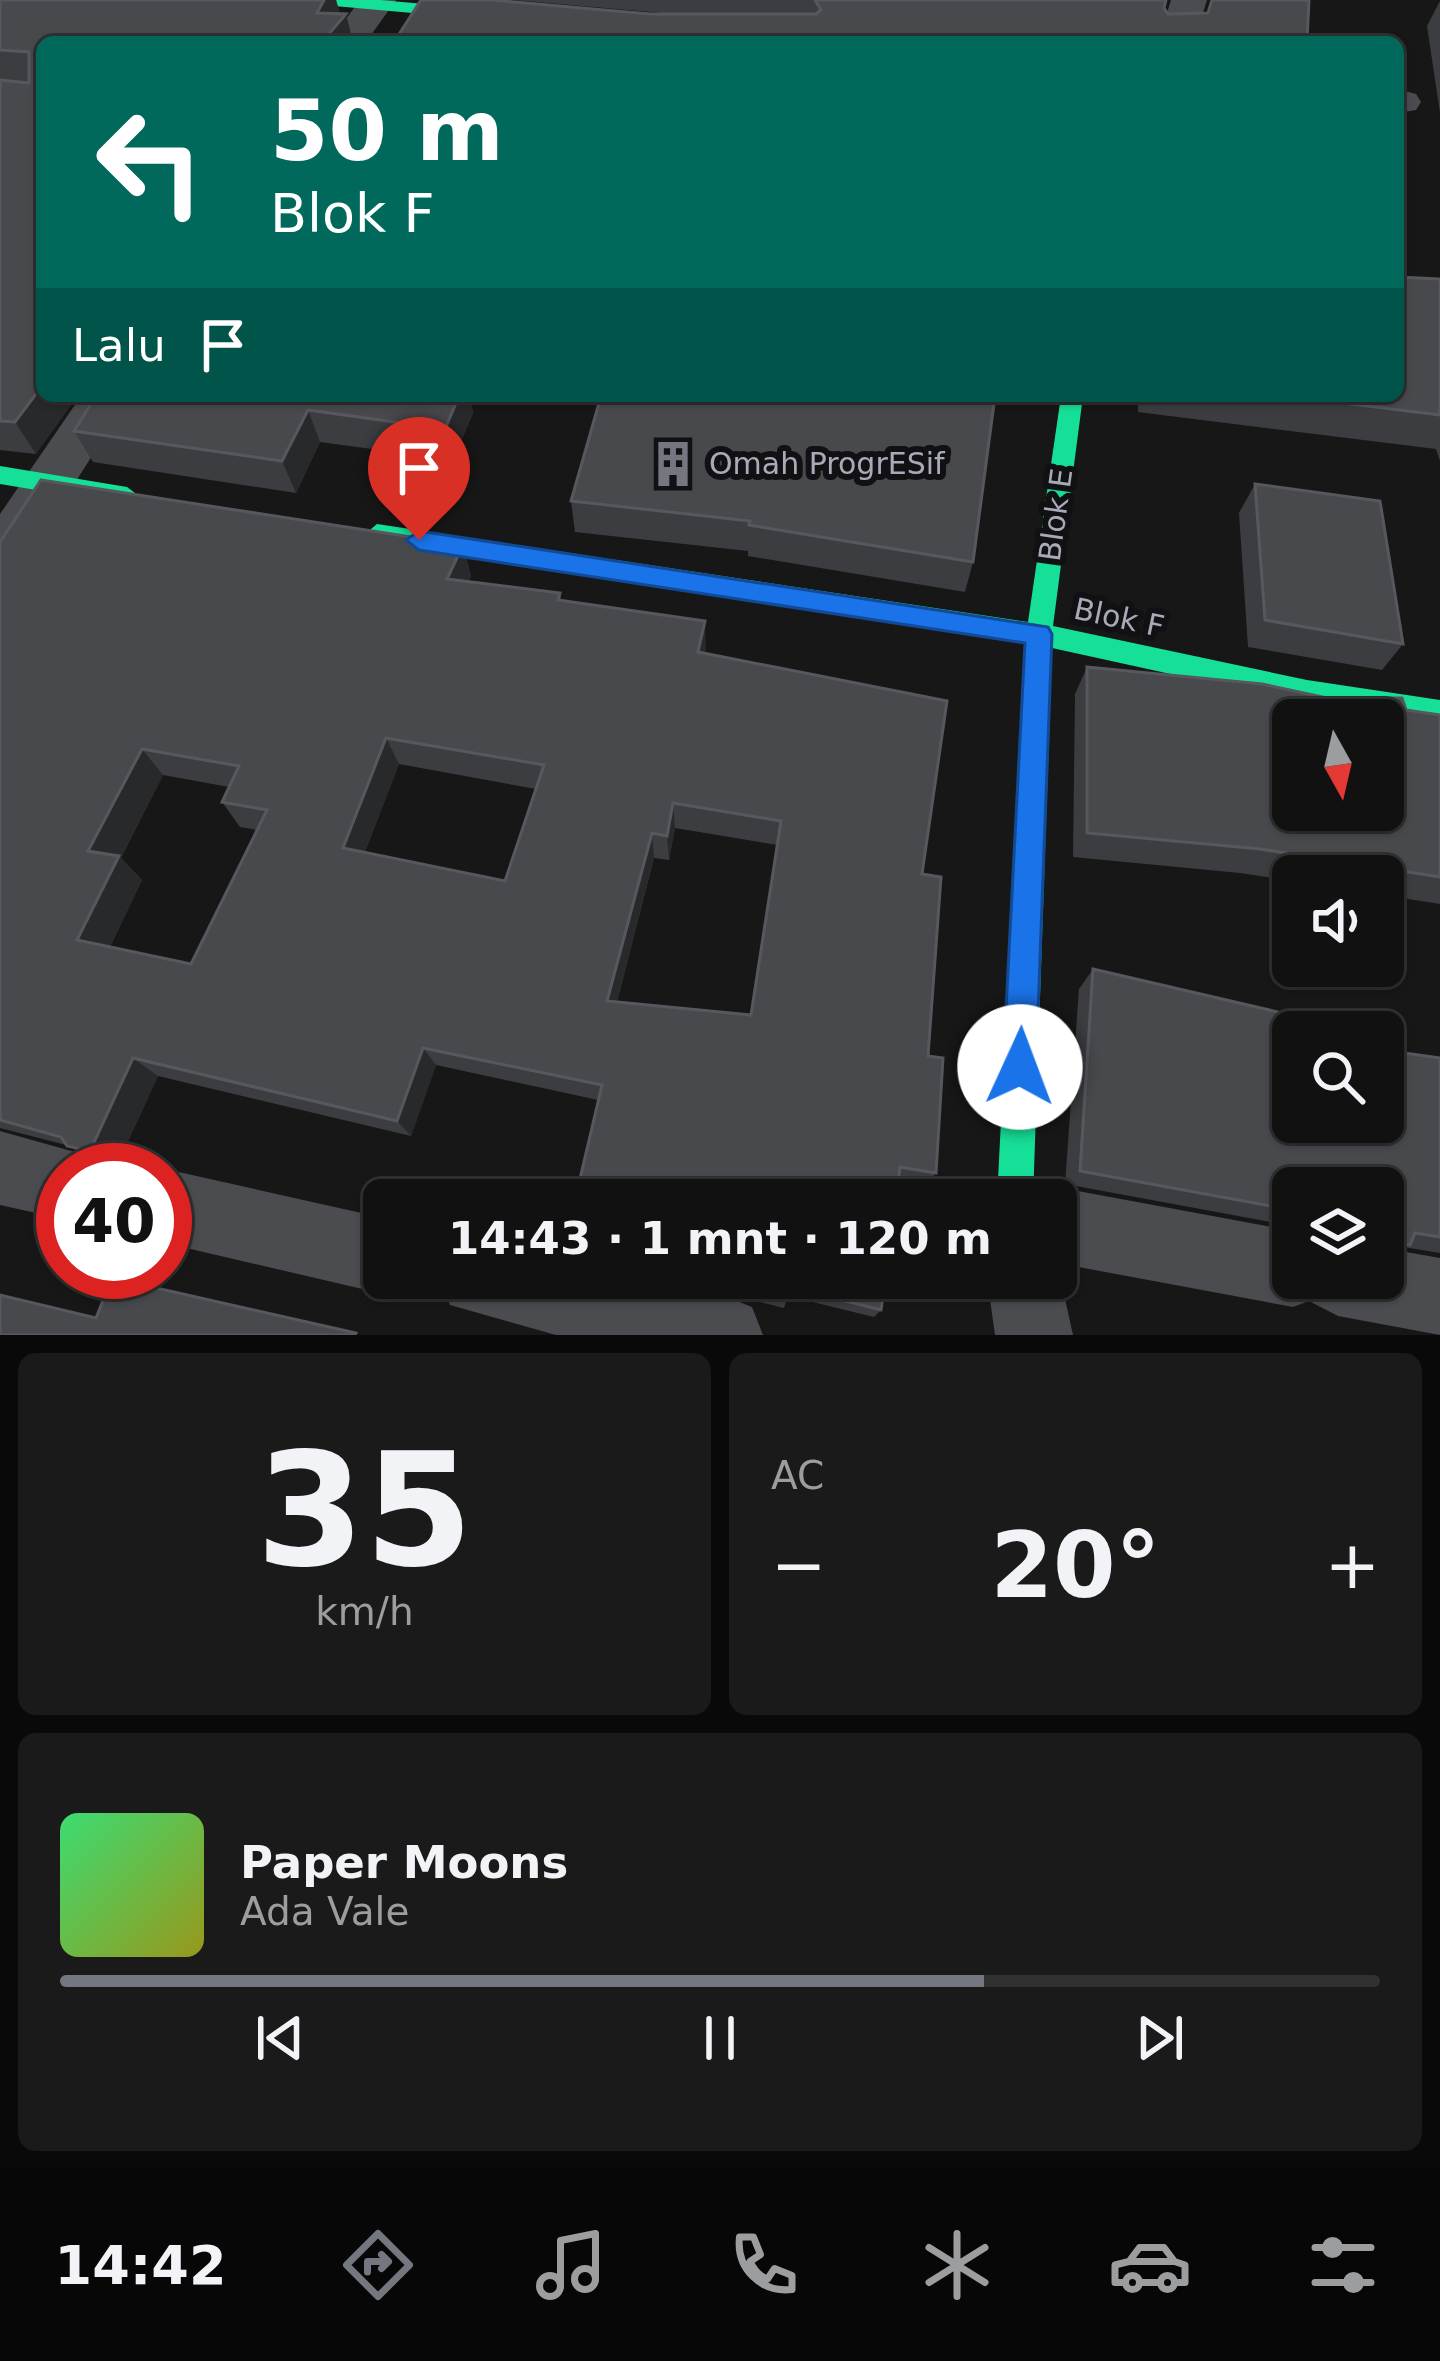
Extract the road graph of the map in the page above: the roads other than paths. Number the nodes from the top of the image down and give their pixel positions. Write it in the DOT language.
graph roads {
  1 [pos="323,0"];
  2 [pos="1190,0"];
  3 [pos="376,2"];
  4 [pos="537,19"];
  5 [pos="351,36"];
  6 [pos="1178,36"];
  7 [pos="100,402"];
  8 [pos="1071,402"];
  9 [pos="24,479"];
  10 [pos="164,501"];
  11 [pos="350,530"];
  12 [pos="0,556"];
  13 [pos="1039,634"];
  14 [pos="1440,712"];
  15 [pos="0,1168"];
  16 [pos="36,1176"];
  17 [pos="1016,1179"];
  18 [pos="192,1212"];
  19 [pos="1077,1229"];
  20 [pos="363,1251"];
  21 [pos="1272,1266"];
  22 [pos="1404,1290"];
  23 [pos="1440,1297"];
  24 [pos="568,1299"];
  25 [pos="1028,1299"];
  26 [pos="724,1335"];
  27 [pos="1034,1335"];
  1 -- 3 [label="street"];
  2 -- 6 [label="street"];
  3 -- 4 [label="street"];
  3 -- 5 [label="street"];
  7 -- 9 [label="street"];
  8 -- 13 [label="street, Blok E"];
  9 -- 10 [label="street"];
  9 -- 12 [label="street"];
  11 -- 13 [label="street, Blok F"];
  13 -- 14 [label="street, Blok F"];
  13 -- 17 [label="street, Blok E"];
  15 -- 16 [label="street"];
  18 -- 20 [label="street"];
  19 -- 21 [label="street"];
  22 -- 23 [label="street"];
  24 -- 26 [label="street"];
  25 -- 27 [label="street"];
}
